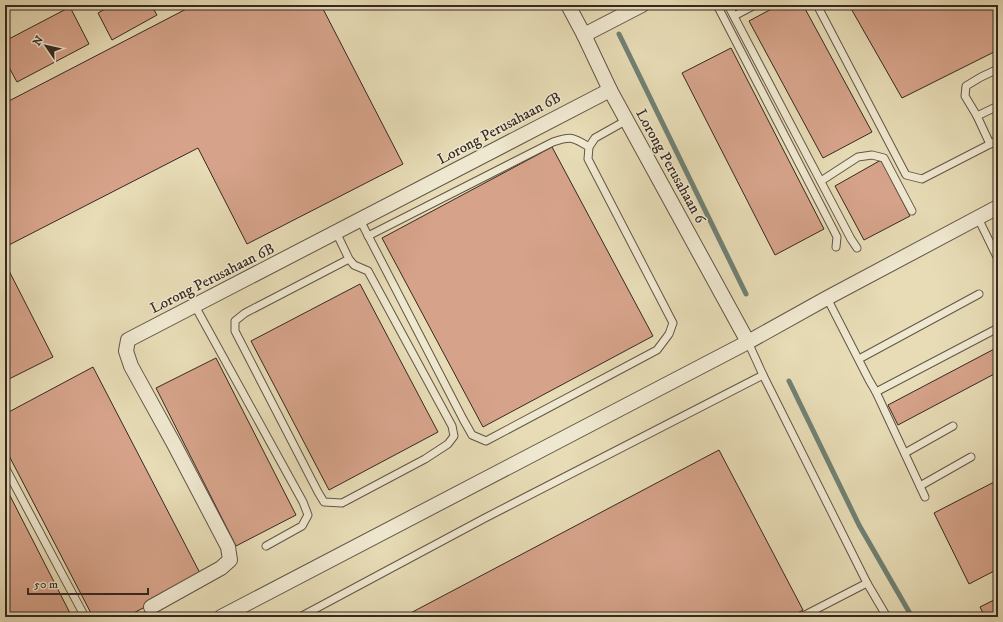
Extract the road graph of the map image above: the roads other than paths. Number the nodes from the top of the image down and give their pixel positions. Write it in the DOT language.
graph roads {
  1 [pos="568,5"];
  2 [pos="642,5"];
  3 [pos="717,5"];
  4 [pos="728,5"];
  5 [pos="754,5"];
  6 [pos="817,5"];
  7 [pos="734,16"];
  8 [pos="584,35"];
  9 [pos="998,69"];
  10 [pos="610,90"];
  11 [pos="998,106"];
  12 [pos="977,116"];
  13 [pos="627,120"];
  14 [pos="998,140"];
  15 [pos="990,144"];
  16 [pos="588,147"];
  17 [pos="821,181"];
  18 [pos="998,207"];
  19 [pos="912,211"];
  20 [pos="978,218"];
  21 [pos="360,220"];
  22 [pos="336,232"];
  23 [pos="368,236"];
  24 [pos="836,247"];
  25 [pos="857,248"];
  26 [pos="998,259"];
  27 [pos="349,260"];
  28 [pos="978,294"];
  29 [pos="827,298"];
  30 [pos="195,306"];
  31 [pos="998,328"];
  32 [pos="748,342"];
  33 [pos="859,359"];
  34 [pos="763,375"];
  35 [pos="876,392"];
  36 [pos="953,426"];
  37 [pos="906,453"];
  38 [pos="971,457"];
  39 [pos="5,466"];
  40 [pos="920,486"];
  41 [pos="925,497"];
  42 [pos="266,546"];
  43 [pos="867,584"];
  44 [pos="151,607"];
  45 [pos="85,617"];
  46 [pos="221,617"];
  47 [pos="300,617"];
  48 [pos="801,617"];
  49 [pos="887,617"];
  1 -- 8 [label="street, Lorong Perusahaan 6"];
  2 -- 8 [label="street"];
  3 -- 24 [label="lane"];
  4 -- 7 [label="lane"];
  5 -- 7 [label="lane"];
  6 -- 15 [label="lane"];
  7 -- 17 [label="lane"];
  8 -- 10 [label="street, Lorong Perusahaan 6"];
  9 -- 12 [label="lane"];
  10 -- 13 [label="street, Lorong Perusahaan 6"];
  10 -- 21 [label="street, Lorong Perusahaan 6B"];
  11 -- 12 [label="lane"];
  12 -- 15 [label="lane"];
  13 -- 16 [label="lane"];
  13 -- 32 [label="street, Lorong Perusahaan 6"];
  14 -- 15 [label="lane"];
  16 -- 23 [label="lane"];
  16 -- 23 [label="lane"];
  17 -- 19 [label="lane"];
  17 -- 25 [label="lane"];
  18 -- 20 [label="street"];
  20 -- 26 [label="lane"];
  20 -- 29 [label="street"];
  21 -- 22 [label="street, Lorong Perusahaan 6B"];
  21 -- 23 [label="lane"];
  22 -- 27 [label="lane"];
  22 -- 30 [label="street, Lorong Perusahaan 6B"];
  27 -- 27 [label="lane"];
  28 -- 33 [label="lane"];
  29 -- 32 [label="street"];
  29 -- 33 [label="lane"];
  30 -- 42 [label="lane"];
  30 -- 44 [label="street, Lorong Perusahaan 6B"];
  31 -- 35 [label="lane"];
  32 -- 34 [label="lane"];
  32 -- 46 [label="street"];
  33 -- 35 [label="lane"];
  34 -- 43 [label="lane"];
  34 -- 47 [label="lane"];
  35 -- 37 [label="lane"];
  36 -- 37 [label="lane"];
  37 -- 40 [label="lane"];
  38 -- 40 [label="lane"];
  39 -- 45 [label="lane"];
  40 -- 41 [label="lane"];
  43 -- 48 [label="lane"];
  43 -- 49 [label="lane"];
}
